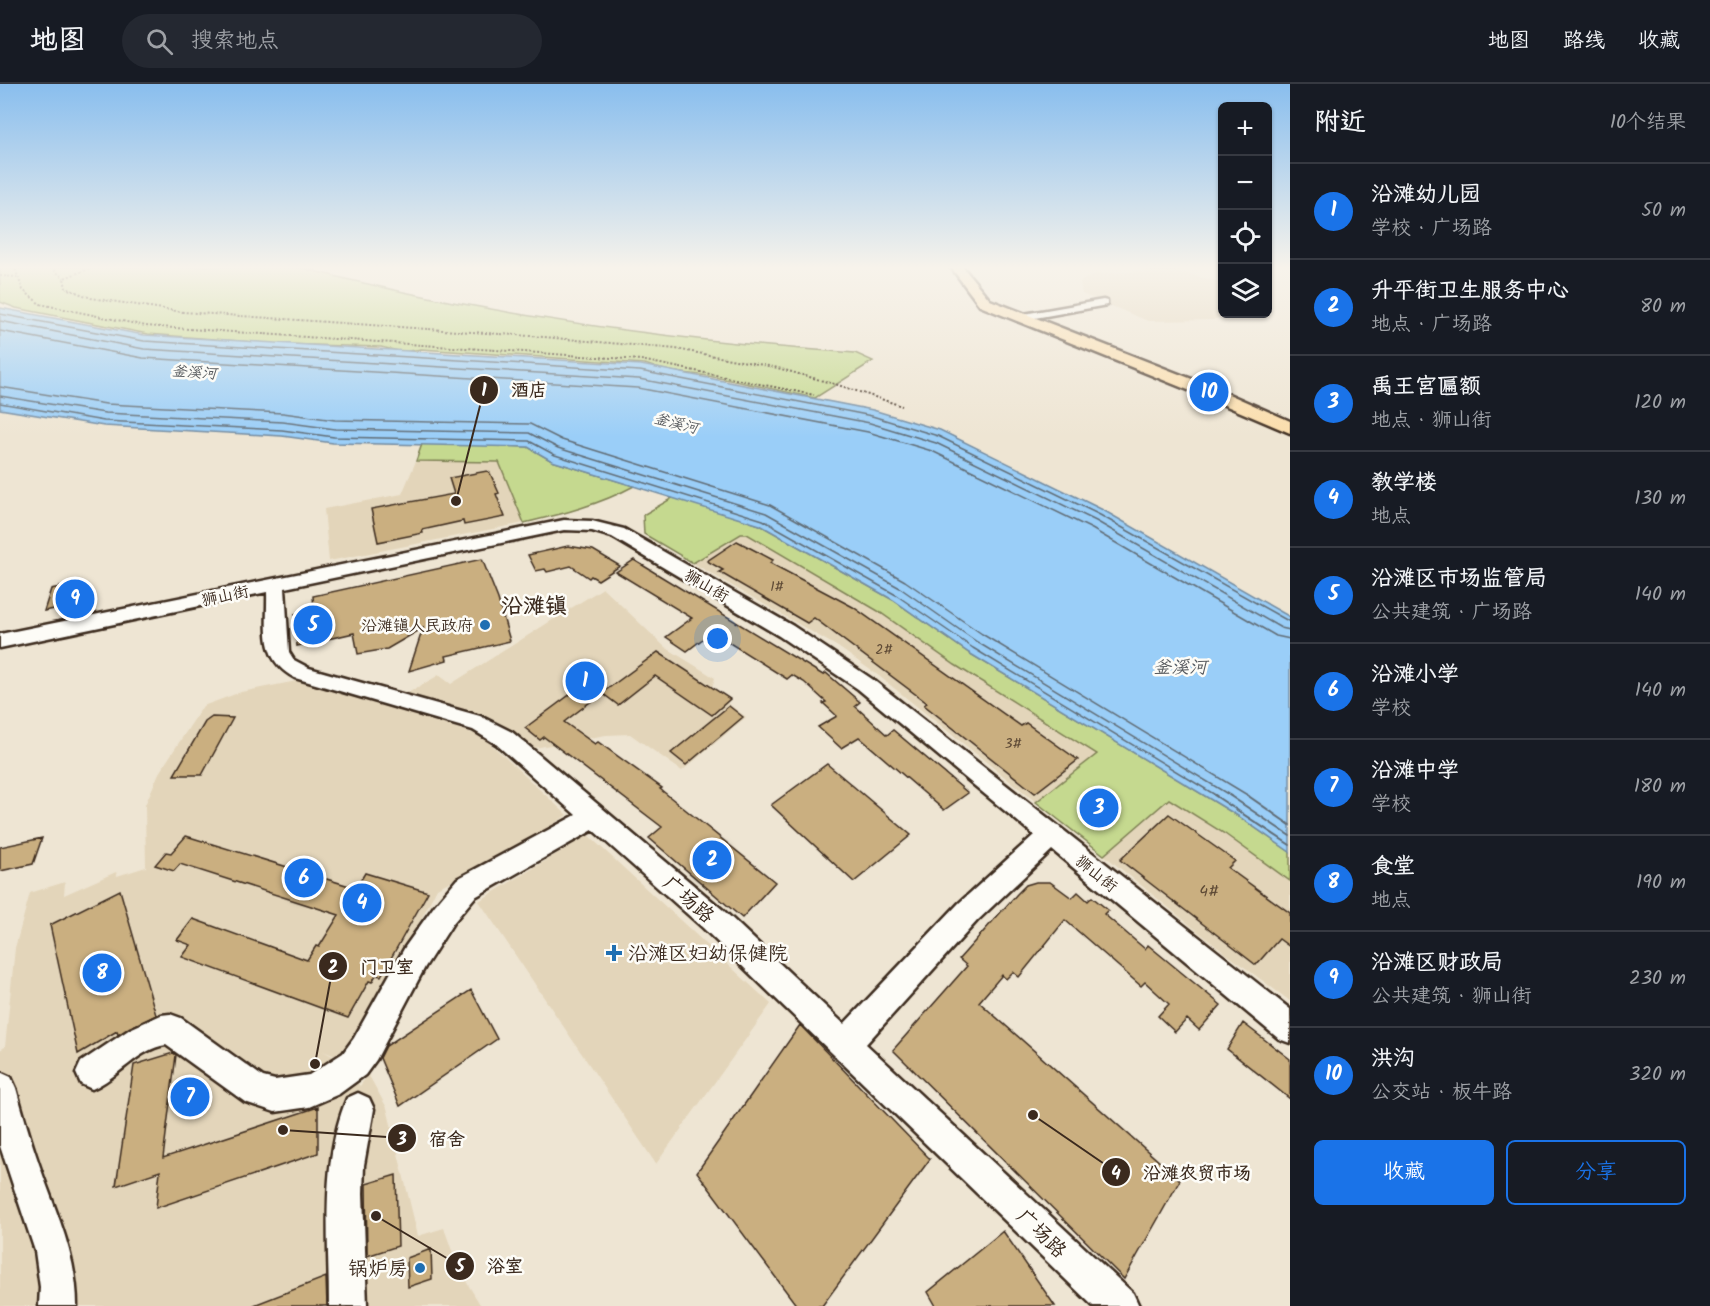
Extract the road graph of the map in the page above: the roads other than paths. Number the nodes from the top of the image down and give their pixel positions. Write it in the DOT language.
graph roads {
  1 [pos="1031,323"];
  2 [pos="1290,428"];
  3 [pos="276,585"];
  4 [pos="0,641"];
  5 [pos="594,818"];
  6 [pos="1051,835"];
  7 [pos="1290,1028"];
  8 [pos="846,1044"];
  9 [pos="92,1073"];
  10 [pos="0,1088"];
  11 [pos="358,1109"];
  12 [pos="58,1306"];
  13 [pos="348,1306"];
  14 [pos="1120,1306"];
  1 -- 2 [label="main road"];
  3 -- 4 [label="street, 狮山街"];
  3 -- 5 [label="street, 广场路"];
  3 -- 6 [label="street, 狮山街"];
  5 -- 8 [label="street, 广场路"];
  5 -- 9 [label="street"];
  6 -- 7 [label="street, 狮山街"];
  6 -- 8 [label="street"];
  8 -- 14 [label="street, 广场路"];
  10 -- 12 [label="street"];
  11 -- 13 [label="street"];
}
